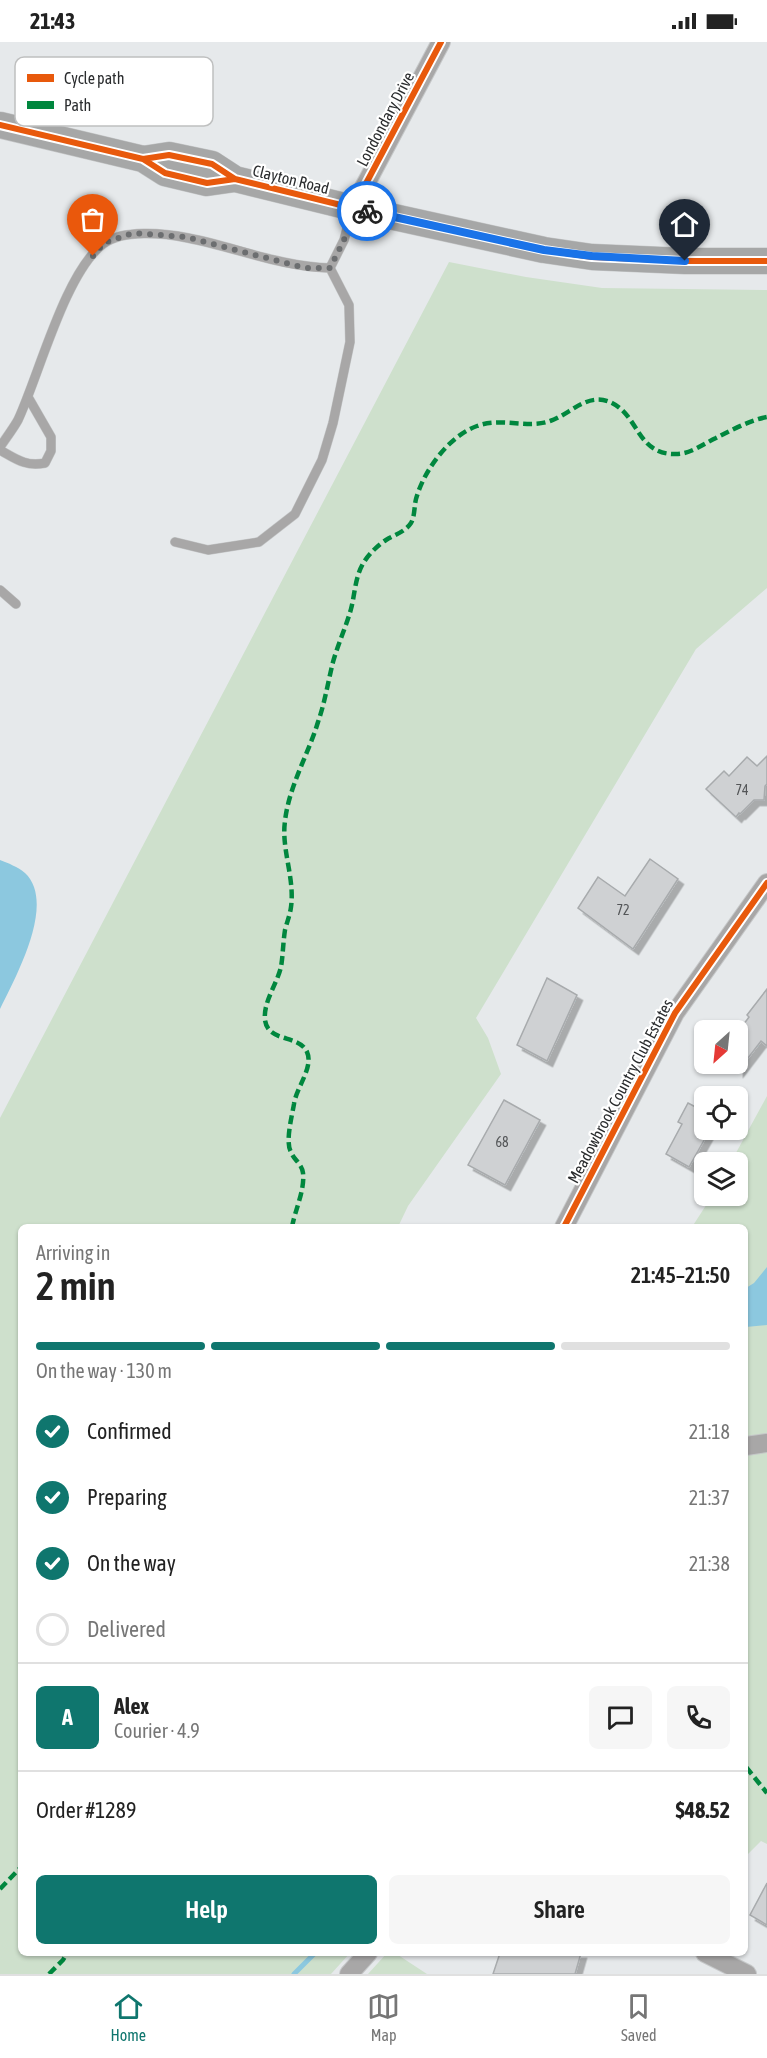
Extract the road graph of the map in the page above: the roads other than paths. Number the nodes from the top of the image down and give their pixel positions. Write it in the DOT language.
graph roads {
  1 [pos="441,42"];
  2 [pos="0,125"];
  3 [pos="353,208"];
  4 [pos="767,261"];
  5 [pos="330,268"];
  6 [pos="28,397"];
  7 [pos="0,448"];
  8 [pos="176,542"];
  9 [pos="0,590"];
  10 [pos="16,604"];
  11 [pos="767,883"];
  12 [pos="566,1224"];
  13 [pos="767,1443"];
  14 [pos="748,1446"];
  15 [pos="365,1956"];
  16 [pos="711,1956"];
  17 [pos="349,1974"];
  18 [pos="747,1974"];
  1 -- 3 [label="street, Londondary Drive"];
  2 -- 3 [label="main road, Clayton Road"];
  3 -- 4 [label="main road, Clayton Road"];
  3 -- 5 [label="lane"];
  5 -- 6 [label="lane"];
  5 -- 8 [label="lane"];
  6 -- 7 [label="lane"];
  6 -- 7 [label="lane"];
  9 -- 10 [label="lane"];
  11 -- 12 [label="street, Meadowbrook Country Club Estates"];
  13 -- 14 [label="street"];
  15 -- 17 [label="street"];
  16 -- 18 [label="street"];
}
